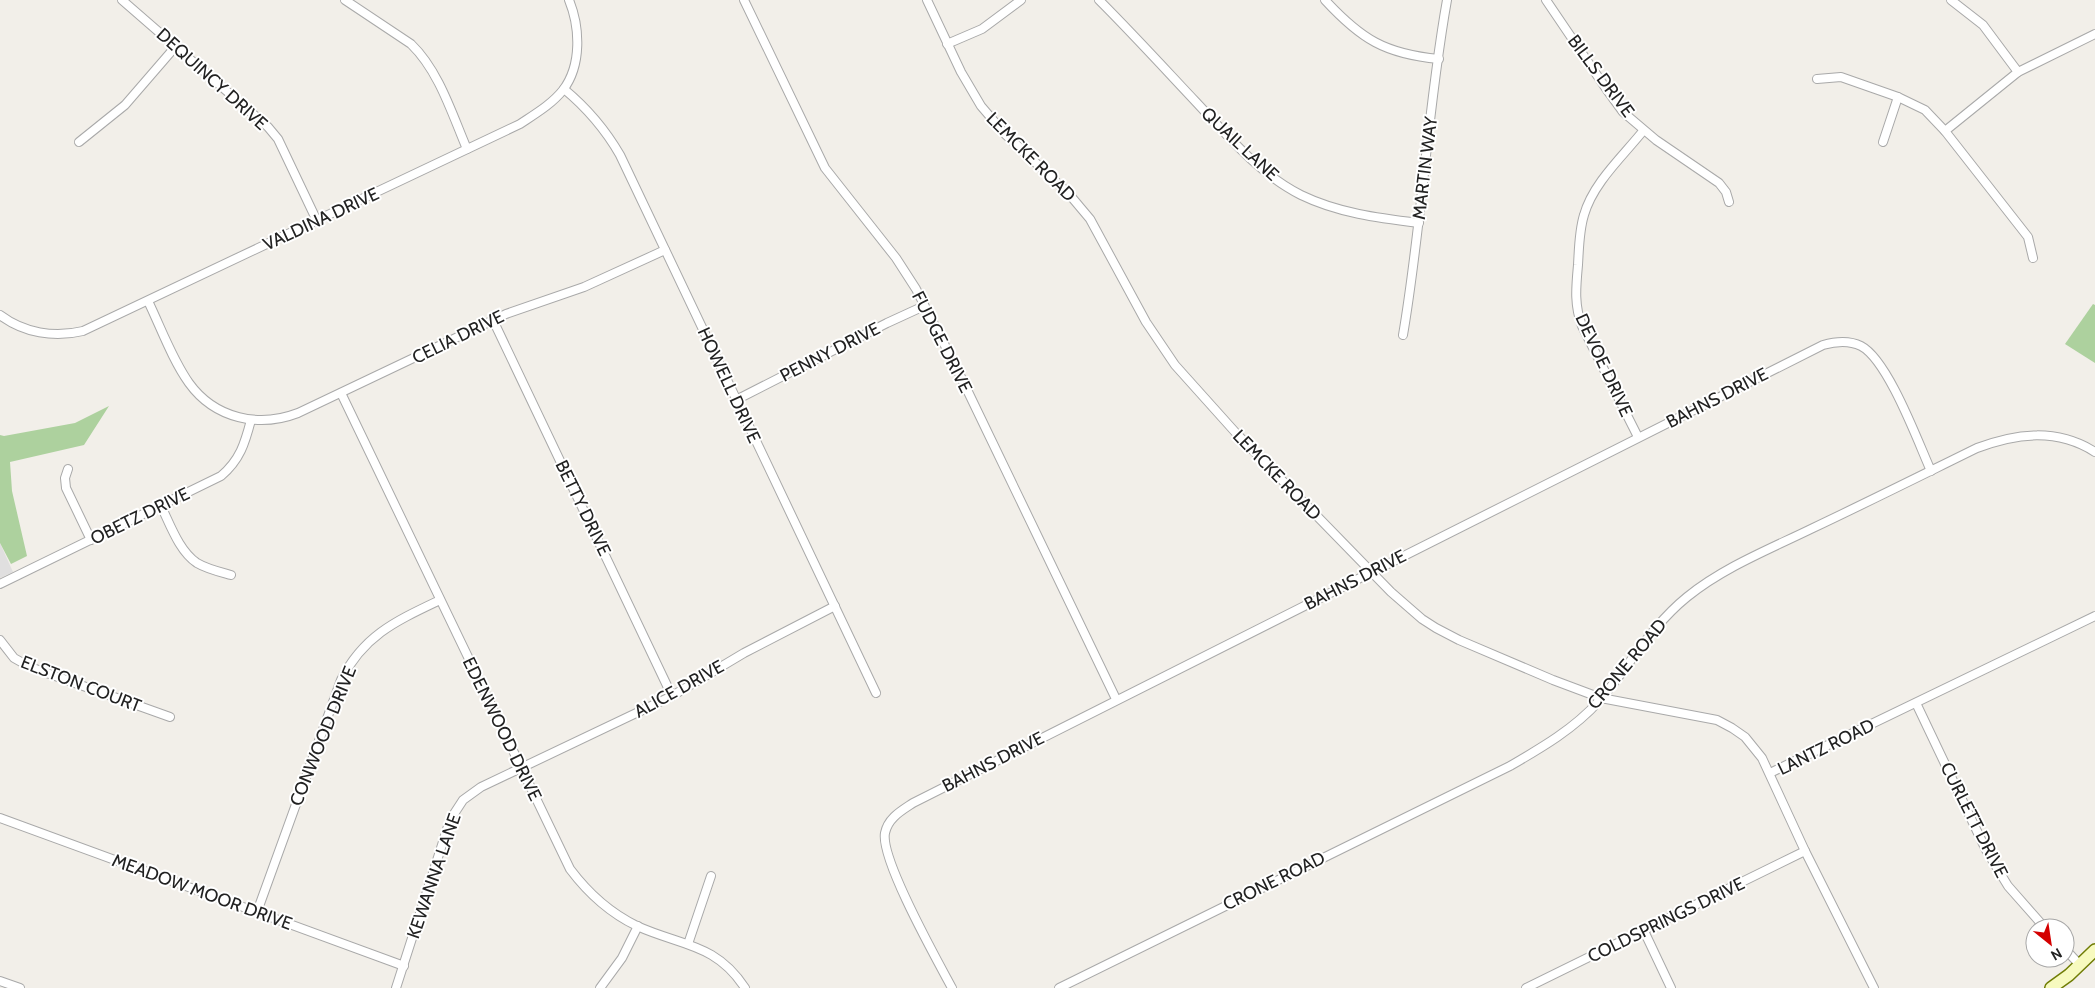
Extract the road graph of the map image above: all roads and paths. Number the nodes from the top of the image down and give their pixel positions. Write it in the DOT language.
graph roads {
  1 [pos="122,0"];
  2 [pos="345,0"];
  3 [pos="569,0"];
  4 [pos="744,0"];
  5 [pos="926,0"];
  6 [pos="1022,0"];
  7 [pos="1099,0"];
  8 [pos="1325,0"];
  9 [pos="1446,0"];
  10 [pos="1546,0"];
  11 [pos="1951,0"];
  12 [pos="2095,34"];
  13 [pos="947,44"];
  14 [pos="176,46"];
  15 [pos="1439,59"];
  16 [pos="2018,72"];
  17 [pos="1817,79"];
  18 [pos="564,89"];
  19 [pos="1898,97"];
  20 [pos="1644,130"];
  21 [pos="1945,131"];
  22 [pos="79,142"];
  23 [pos="1882,142"];
  24 [pos="468,149"];
  25 [pos="1729,202"];
  26 [pos="317,221"];
  27 [pos="1419,223"];
  28 [pos="665,250"];
  29 [pos="2033,258"];
  30 [pos="148,301"];
  31 [pos="924,306"];
  32 [pos="0,315"];
  33 [pos="493,320"];
  34 [pos="1403,335"];
  35 [pos="341,393"];
  36 [pos="736,400"];
  37 [pos="251,420"];
  38 [pos="1638,437"];
  39 [pos="2095,452"];
  40 [pos="68,469"];
  41 [pos="1931,471"];
  42 [pos="161,506"];
  43 [pos="91,540"];
  44 [pos="1371,572"];
  45 [pos="231,575"];
  46 [pos="0,584"];
  47 [pos="440,600"];
  48 [pos="835,606"];
  49 [pos="2095,616"];
  50 [pos="0,640"];
  51 [pos="876,693"];
  52 [pos="672,696"];
  53 [pos="1601,698"];
  54 [pos="1116,699"];
  55 [pos="1916,703"];
  56 [pos="170,718"];
  57 [pos="521,769"];
  58 [pos="1770,773"];
  59 [pos="0,818"];
  60 [pos="1805,851"];
  61 [pos="711,876"];
  62 [pos="256,912"];
  63 [pos="2036,918"];
  64 [pos="638,926"];
  65 [pos="1644,931"];
  66 [pos="688,944"];
  67 [pos="2095,950"];
  68 [pos="2075,960"];
  69 [pos="2079,964"];
  70 [pos="404,966"];
  71 [pos="0,981"];
  72 [pos="20,988"];
  73 [pos="396,988"];
  74 [pos="600,988"];
  75 [pos="745,988"];
  76 [pos="952,988"];
  77 [pos="1059,988"];
  78 [pos="1526,988"];
  79 [pos="1671,988"];
  80 [pos="1874,988"];
  81 [pos="2051,988"];
  1 -- 14 [label="street, DEQUINCY DRIVE"];
  2 -- 24 [label="street"];
  3 -- 18 [label="street"];
  4 -- 31 [label="street, FUDGE DRIVE"];
  5 -- 13 [label="street, LEMCKE ROAD"];
  6 -- 13 [label="street"];
  7 -- 27 [label="street, QUAIL LANE"];
  8 -- 15 [label="street"];
  9 -- 15 [label="street, MARTIN WAY"];
  10 -- 20 [label="street, BILLS DRIVE"];
  11 -- 16 [label="street"];
  12 -- 16 [label="street"];
  13 -- 44 [label="street, LEMCKE ROAD"];
  14 -- 22 [label="street"];
  14 -- 26 [label="street, DEQUINCY DRIVE"];
  15 -- 27 [label="street, MARTIN WAY"];
  16 -- 21 [label="street"];
  17 -- 19 [label="street"];
  18 -- 24 [label="street, VALDINA DRIVE"];
  18 -- 28 [label="street, HOWELL DRIVE"];
  19 -- 21 [label="street"];
  19 -- 23 [label="street"];
  20 -- 25 [label="street, BILLS DRIVE"];
  20 -- 38 [label="street, DEVOE DRIVE"];
  21 -- 29 [label="street"];
  24 -- 26 [label="street, VALDINA DRIVE"];
  26 -- 30 [label="street, VALDINA DRIVE"];
  27 -- 34 [label="street, MARTIN WAY"];
  28 -- 33 [label="street, CELIA DRIVE"];
  28 -- 36 [label="street, HOWELL DRIVE"];
  30 -- 32 [label="street, VALDINA DRIVE"];
  30 -- 37 [label="street, CELIA DRIVE"];
  31 -- 36 [label="street, PENNY DRIVE"];
  31 -- 54 [label="street, FUDGE DRIVE"];
  33 -- 35 [label="street, CELIA DRIVE"];
  33 -- 52 [label="street, BETTY DRIVE"];
  35 -- 37 [label="street, CELIA DRIVE"];
  35 -- 47 [label="street, EDENWOOD DRIVE"];
  36 -- 48 [label="street, HOWELL DRIVE"];
  37 -- 42 [label="street, OBETZ DRIVE"];
  38 -- 41 [label="street, BAHNS DRIVE"];
  38 -- 44 [label="street, BAHNS DRIVE"];
  39 -- 41 [label="street, CRONE ROAD"];
  40 -- 43 [label="street"];
  41 -- 53 [label="street, CRONE ROAD"];
  42 -- 43 [label="street, OBETZ DRIVE"];
  42 -- 45 [label="street"];
  43 -- 46 [label="street, OBETZ DRIVE"];
  44 -- 53 [label="street, LEMCKE ROAD"];
  44 -- 54 [label="street, BAHNS DRIVE"];
  47 -- 57 [label="street, EDENWOOD DRIVE"];
  47 -- 62 [label="street, CONWOOD DRIVE"];
  48 -- 51 [label="street, HOWELL DRIVE"];
  48 -- 52 [label="street, ALICE DRIVE"];
  49 -- 55 [label="street, LANTZ ROAD"];
  50 -- 56 [label="street, ELSTON COURT"];
  52 -- 57 [label="street, ALICE DRIVE"];
  53 -- 58 [label="street, LEMCKE ROAD"];
  53 -- 77 [label="street, CRONE ROAD"];
  54 -- 76 [label="street, BAHNS DRIVE"];
  55 -- 58 [label="street, LANTZ ROAD"];
  55 -- 63 [label="street, CURLETT DRIVE"];
  57 -- 64 [label="street, EDENWOOD DRIVE"];
  57 -- 70 [label="street, KEWANNA LANE"];
  58 -- 60 [label="street, LANTZ ROAD"];
  59 -- 62 [label="street, MEADOW MOOR DRIVE"];
  60 -- 65 [label="street, COLDSPRINGS DRIVE"];
  60 -- 80 [label="street, LANTZ ROAD"];
  61 -- 66 [label="street"];
  62 -- 70 [label="street, MEADOW MOOR DRIVE"];
  64 -- 66 [label="street, EDENWOOD DRIVE"];
  64 -- 74 [label="street"];
  65 -- 78 [label="street, COLDSPRINGS DRIVE"];
  65 -- 79 [label="street"];
  66 -- 75 [label="street, EDENWOOD DRIVE"];
  67 -- 69 [label="street"];
  68 -- 69 [label="street"];
  69 -- 81 [label="street"];
  70 -- 73 [label="street, KEWANNA LANE"];
  71 -- 72 [label="street"];
}
